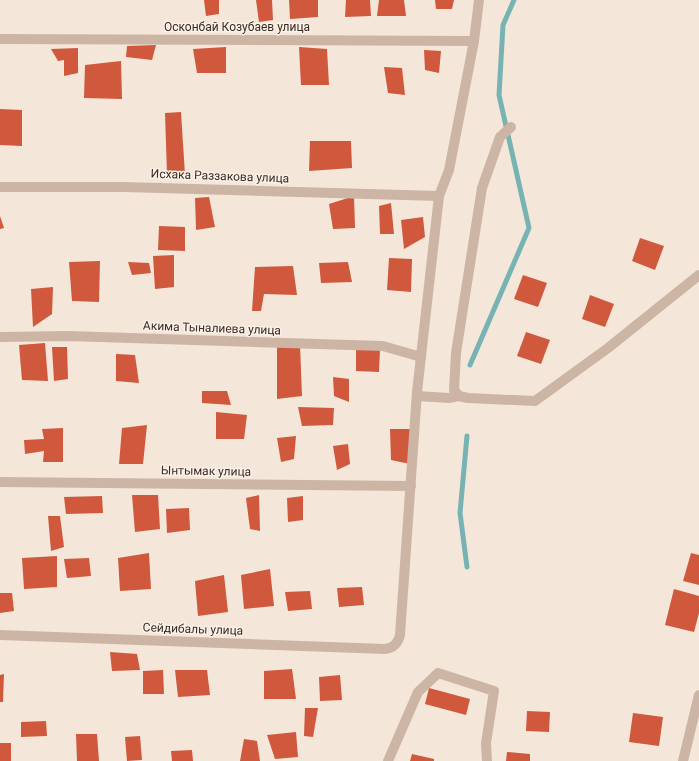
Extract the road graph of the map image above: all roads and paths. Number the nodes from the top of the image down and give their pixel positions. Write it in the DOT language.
graph roads {
  1 [pos="479,0"];
  2 [pos="0,39"];
  3 [pos="474,41"];
  4 [pos="511,127"];
  5 [pos="0,187"];
  6 [pos="439,196"];
  7 [pos="699,275"];
  8 [pos="0,337"];
  9 [pos="421,357"];
  10 [pos="417,396"];
  11 [pos="459,396"];
  12 [pos="0,482"];
  13 [pos="411,486"];
  14 [pos="0,635"];
  15 [pos="699,695"];
  16 [pos="388,761"];
  17 [pos="486,761"];
  18 [pos="683,761"];
  1 -- 3 [label="street"];
  2 -- 3 [label="street, Осконбай Козубаев улица"];
  3 -- 6 [label="street"];
  4 -- 11 [label="street"];
  5 -- 6 [label="street, Исхака Раззакова улица"];
  6 -- 9 [label="street"];
  7 -- 11 [label="street"];
  8 -- 9 [label="street, Акима Тыналиева улица"];
  9 -- 10 [label="street"];
  10 -- 11 [label="street"];
  10 -- 13 [label="street"];
  12 -- 13 [label="street, Ынтымак улица"];
  13 -- 14 [label="street, Сейдибалы улица"];
  15 -- 18 [label="street"];
  16 -- 17 [label="street"];
}
